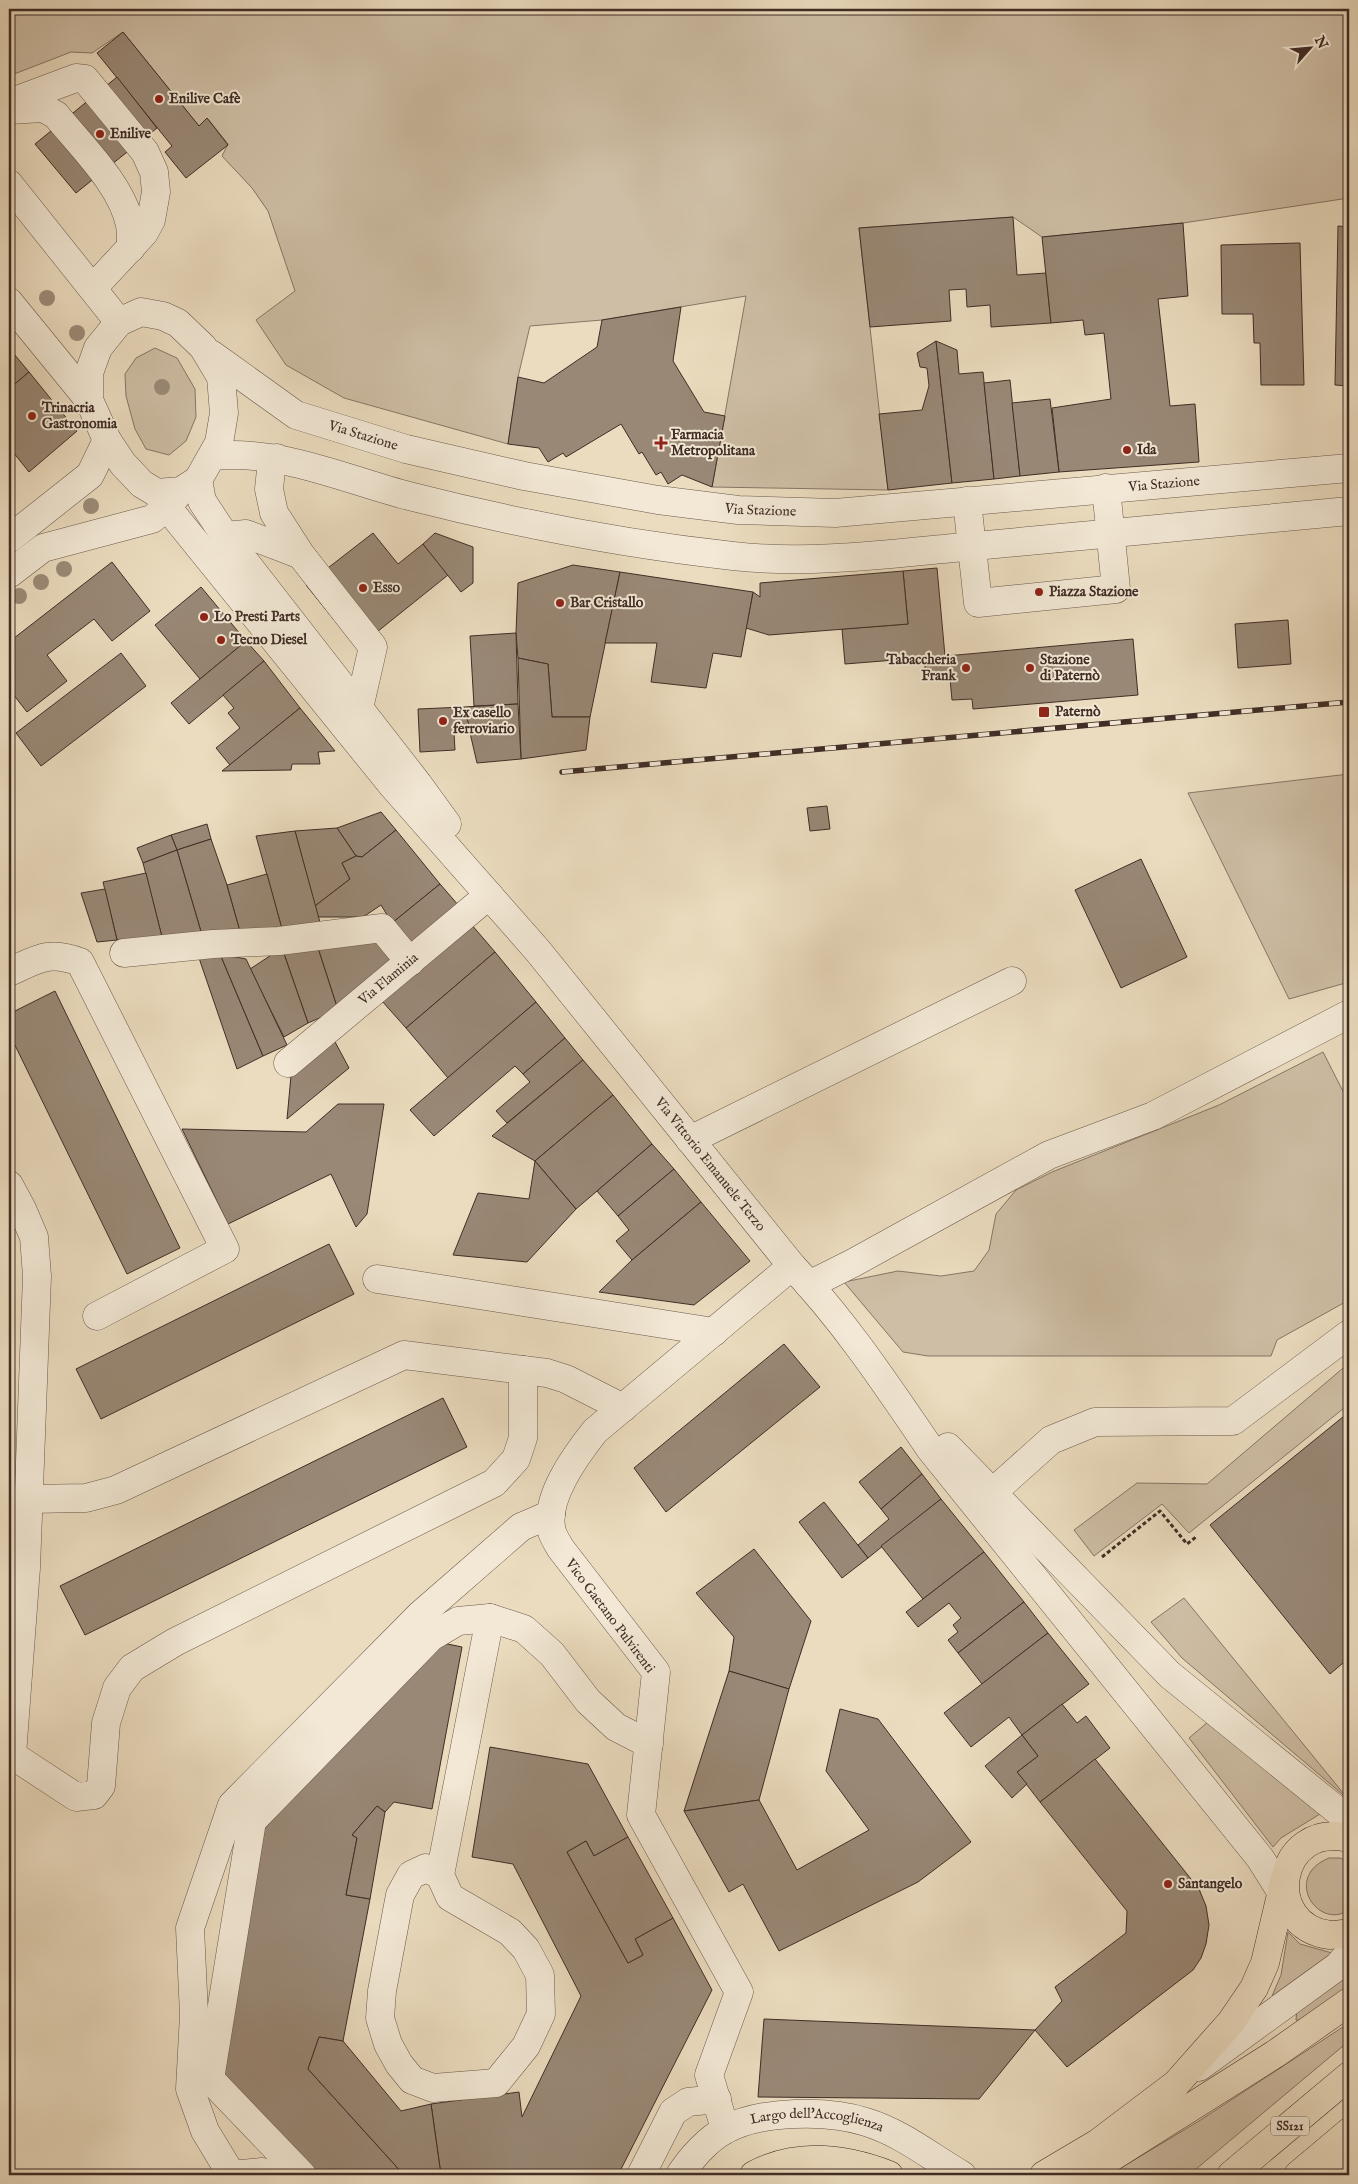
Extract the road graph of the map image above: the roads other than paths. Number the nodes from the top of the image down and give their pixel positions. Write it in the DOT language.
graph roads {
  1 [pos="9,104"];
  2 [pos="9,110"];
  3 [pos="9,184"];
  4 [pos="131,248"];
  5 [pos="93,288"];
  6 [pos="9,302"];
  7 [pos="119,322"];
  8 [pos="203,347"];
  9 [pos="89,400"];
  10 [pos="107,440"];
  11 [pos="212,456"];
  12 [pos="276,458"];
  13 [pos="1349,468"];
  14 [pos="1106,488"];
  15 [pos="176,493"];
  16 [pos="967,501"];
  17 [pos="1349,511"];
  18 [pos="1110,533"];
  19 [pos="225,536"];
  20 [pos="9,539"];
  21 [pos="972,546"];
  22 [pos="302,555"];
  23 [pos="9,574"];
  24 [pos="359,708"];
  25 [pos="489,895"];
  26 [pos="538,951"];
  27 [pos="124,953"];
  28 [pos="410,962"];
  29 [pos="9,972"];
  30 [pos="1012,981"];
  31 [pos="1349,1014"];
  32 [pos="288,1063"];
  33 [pos="690,1140"];
  34 [pos="9,1185"];
  35 [pos="801,1276"];
  36 [pos="377,1279"];
  37 [pos="97,1316"];
  38 [pos="714,1332"];
  39 [pos="1349,1334"];
  40 [pos="523,1370"];
  41 [pos="883,1379"];
  42 [pos="623,1408"];
  43 [pos="993,1492"];
  44 [pos="28,1500"];
  45 [pos="551,1514"];
  46 [pos="490,1618"];
  47 [pos="649,1744"];
  48 [pos="1346,1832"];
  49 [pos="440,1875"];
  50 [pos="1284,1892"];
  51 [pos="1349,1933"];
  52 [pos="1349,1953"];
  53 [pos="1349,2002"];
  54 [pos="1349,2076"];
  55 [pos="1176,2084"];
  56 [pos="716,2099"];
  57 [pos="725,2130"];
  58 [pos="1349,2132"];
  59 [pos="1349,2156"];
  60 [pos="879,2173"];
  61 [pos="231,2175"];
  62 [pos="265,2175"];
  63 [pos="302,2175"];
  64 [pos="641,2175"];
  65 [pos="680,2175"];
  66 [pos="754,2175"];
  67 [pos="962,2175"];
  68 [pos="1044,2175"];
  69 [pos="1067,2175"];
  70 [pos="1231,2175"];
  71 [pos="1298,2175"];
  72 [pos="1332,2175"];
  1 -- 4 [label="street"];
  2 -- 4 [label="street"];
  3 -- 5 [label="street"];
  4 -- 5 [label="street"];
  5 -- 7 [label="street"];
  6 -- 9 [label="street"];
  7 -- 8 [label="street"];
  7 -- 9 [label="street"];
  8 -- 11 [label="street"];
  8 -- 16 [label="street, Via Stazione"];
  9 -- 10 [label="street"];
  10 -- 15 [label="street"];
  10 -- 20 [label="street"];
  11 -- 12 [label="street"];
  11 -- 15 [label="street"];
  12 -- 21 [label="street"];
  12 -- 22 [label="street"];
  13 -- 14 [label="street, Via Stazione"];
  14 -- 16 [label="street, Via Stazione"];
  14 -- 18 [label="street"];
  15 -- 19 [label="street"];
  15 -- 23 [label="street"];
  15 -- 25 [label="street"];
  16 -- 21 [label="street"];
  17 -- 18 [label="street"];
  18 -- 21 [label="street"];
  18 -- 21 [label="street"];
  19 -- 22 [label="street"];
  19 -- 24 [label="street"];
  22 -- 24 [label="street"];
  24 -- 26 [label="street"];
  25 -- 26 [label="street"];
  25 -- 28 [label="street, Via Flaminia"];
  26 -- 33 [label="street, Via Vittorio Emanuele Terzo"];
  27 -- 28 [label="street"];
  28 -- 32 [label="street, Via Flaminia"];
  29 -- 37 [label="street"];
  30 -- 33 [label="street"];
  31 -- 35 [label="street, Vico Gaetano Pulvirenti"];
  33 -- 35 [label="street, Via Vittorio Emanuele Terzo"];
  34 -- 44 [label="street"];
  35 -- 38 [label="street, Vico Gaetano Pulvirenti"];
  35 -- 41 [label="street, Via Vittorio Emanuele Terzo"];
  36 -- 38 [label="street"];
  38 -- 42 [label="street, Vico Gaetano Pulvirenti"];
  39 -- 43 [label="street"];
  40 -- 42 [label="street"];
  40 -- 44 [label="street"];
  40 -- 44 [label="street"];
  41 -- 43 [label="street"];
  41 -- 50 [label="street"];
  42 -- 45 [label="street, Vico Gaetano Pulvirenti"];
  43 -- 48 [label="street"];
  45 -- 47 [label="street, Vico Gaetano Pulvirenti"];
  45 -- 61 [label="street"];
  46 -- 47 [label="street"];
  46 -- 49 [label="street"];
  46 -- 63 [label="street"];
  47 -- 56 [label="street, Vico Gaetano Pulvirenti"];
  48 -- 50 [label="main road"];
  49 -- 49 [label="street"];
  50 -- 51 [label="main road"];
  50 -- 55 [label="main road"];
  52 -- 55 [label="street"];
  53 -- 69 [label="main road"];
  54 -- 70 [label="main road, SS121"];
  55 -- 68 [label="main road"];
  56 -- 57 [label="street, Vico Gaetano Pulvirenti"];
  56 -- 64 [label="street"];
  57 -- 65 [label="street, Largo dell'Accoglienza"];
  57 -- 67 [label="street, Largo dell'Accoglienza"];
  58 -- 71 [label="main road"];
  59 -- 72 [label="main road"];
  60 -- 66 [label="main road"];
  61 -- 62 [label="street"];
}
